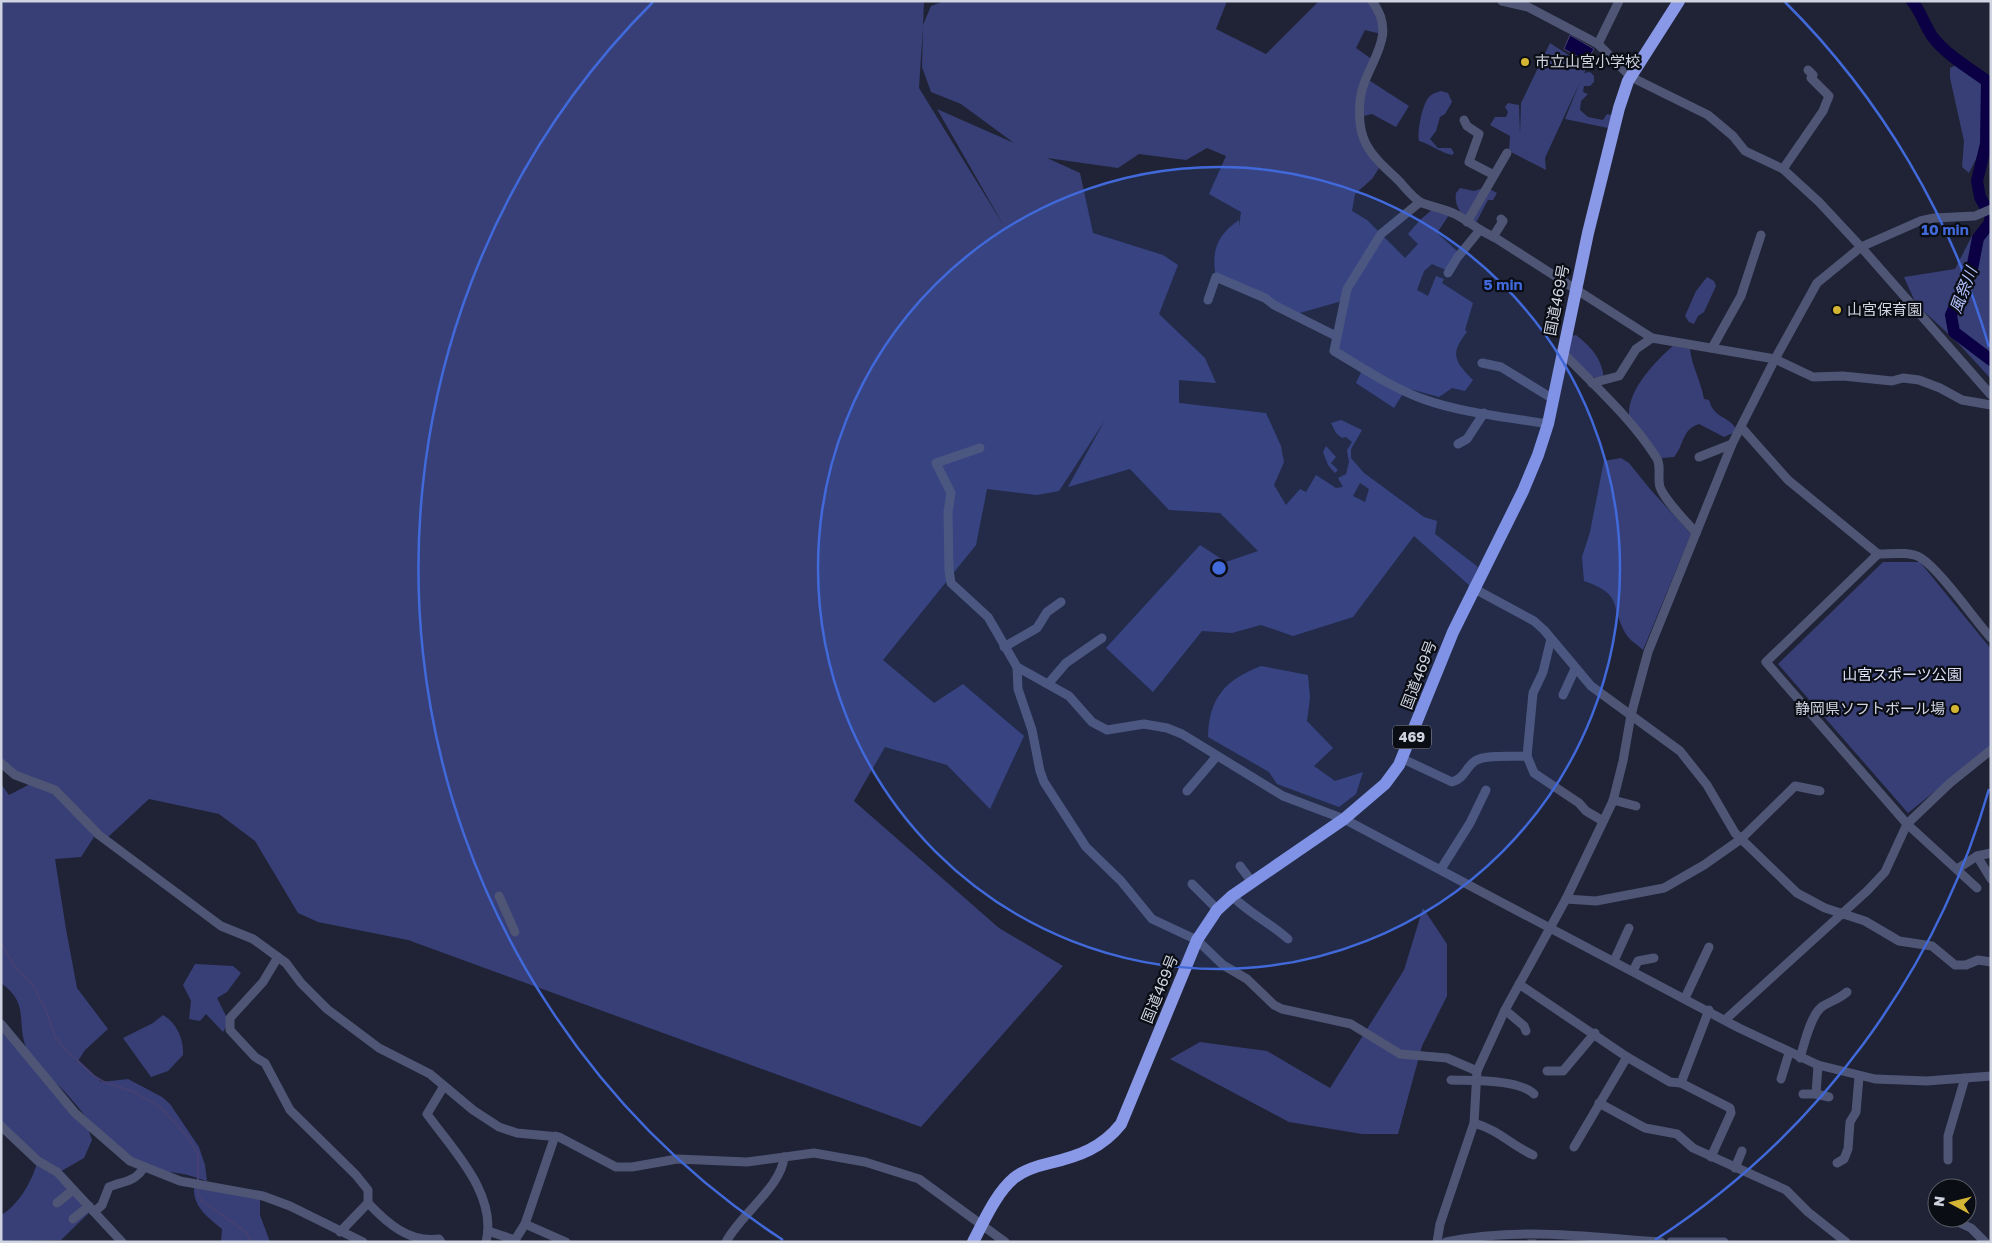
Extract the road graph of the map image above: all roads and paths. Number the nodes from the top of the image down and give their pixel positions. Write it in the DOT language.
graph roads {
  1 [pos="1372,1"];
  2 [pos="1502,1"];
  3 [pos="1619,1"];
  4 [pos="1679,1"];
  5 [pos="1598,44"];
  6 [pos="1808,70"];
  7 [pos="1631,77"];
  8 [pos="1464,120"];
  9 [pos="1507,153"];
  10 [pos="1783,170"];
  11 [pos="1494,175"];
  12 [pos="1420,202"];
  13 [pos="1991,209"];
  14 [pos="1501,219"];
  15 [pos="1467,222"];
  16 [pos="1479,231"];
  17 [pos="1761,234"];
  18 [pos="1494,237"];
  19 [pos="1861,247"];
  20 [pos="1448,273"];
  21 [pos="1576,290"];
  22 [pos="1208,300"];
  23 [pos="1336,336"];
  24 [pos="1652,338"];
  25 [pos="1712,348"];
  26 [pos="1563,353"];
  27 [pos="1774,359"];
  28 [pos="1482,363"];
  29 [pos="1592,383"];
  30 [pos="1991,395"];
  31 [pos="1553,399"];
  32 [pos="1991,405"];
  33 [pos="1484,413"];
  34 [pos="1548,424"];
  35 [pos="1741,427"];
  36 [pos="1458,444"];
  37 [pos="1732,444"];
  38 [pos="980,448"];
  39 [pos="1699,457"];
  40 [pos="1696,533"];
  41 [pos="1878,554"];
  42 [pos="1473,588"];
  43 [pos="1061,602"];
  44 [pos="1102,638"];
  45 [pos="1991,638"];
  46 [pos="1551,639"];
  47 [pos="1004,647"];
  48 [pos="1017,667"];
  49 [pos="1575,669"];
  50 [pos="1048,684"];
  51 [pos="1563,695"];
  52 [pos="1630,715"];
  53 [pos="1991,750"];
  54 [pos="1217,756"];
  55 [pos="1527,756"];
  56 [pos="1402,758"];
  57 [pos="1,763"];
  58 [pos="1486,790"];
  59 [pos="1187,791"];
  60 [pos="1820,791"];
  61 [pos="1613,800"];
  62 [pos="1636,806"];
  63 [pos="1344,819"];
  64 [pos="1604,821"];
  65 [pos="1907,824"];
  66 [pos="1741,838"];
  67 [pos="1991,853"];
  68 [pos="1977,856"];
  69 [pos="1240,866"];
  70 [pos="1441,869"];
  71 [pos="1957,869"];
  72 [pos="1991,879"];
  73 [pos="1252,882"];
  74 [pos="1192,884"];
  75 [pos="1977,888"];
  76 [pos="499,896"];
  77 [pos="1232,896"];
  78 [pos="1566,899"];
  79 [pos="1217,909"];
  80 [pos="1843,914"];
  81 [pos="1550,928"];
  82 [pos="1629,928"];
  83 [pos="515,932"];
  84 [pos="1288,939"];
  85 [pos="1197,940"];
  86 [pos="1709,947"];
  87 [pos="278,957"];
  88 [pos="1654,958"];
  89 [pos="1614,961"];
  90 [pos="1991,962"];
  91 [pos="1633,971"];
  92 [pos="1519,984"];
  93 [pos="1847,992"];
  94 [pos="1685,998"];
  95 [pos="1505,1010"];
  96 [pos="1709,1010"];
  97 [pos="1726,1019"];
  98 [pos="1,1024"];
  99 [pos="1526,1031"];
  100 [pos="1595,1033"];
  101 [pos="1789,1053"];
  102 [pos="1627,1057"];
  103 [pos="1800,1058"];
  104 [pos="1818,1065"];
  105 [pos="1477,1071"];
  106 [pos="1547,1071"];
  107 [pos="1991,1076"];
  108 [pos="1859,1077"];
  109 [pos="1965,1078"];
  110 [pos="1781,1079"];
  111 [pos="1451,1080"];
  112 [pos="1476,1082"];
  113 [pos="1681,1083"];
  114 [pos="444,1086"];
  115 [pos="1534,1094"];
  116 [pos="1803,1094"];
  117 [pos="1816,1094"];
  118 [pos="1829,1098"];
  119 [pos="1599,1103"];
  120 [pos="1474,1123"];
  121 [pos="1,1126"];
  122 [pos="555,1136"];
  123 [pos="1574,1147"];
  124 [pos="1742,1151"];
  125 [pos="1533,1155"];
  126 [pos="784,1157"];
  127 [pos="1712,1157"];
  128 [pos="1948,1160"];
  129 [pos="1837,1163"];
  130 [pos="144,1167"];
  131 [pos="1735,1168"];
  132 [pos="73,1190"];
  133 [pos="57,1203"];
  134 [pos="368,1203"];
  135 [pos="91,1209"];
  136 [pos="73,1219"];
  137 [pos="525,1224"];
  138 [pos="981,1226"];
  139 [pos="1971,1228"];
  140 [pos="488,1231"];
  141 [pos="340,1232"];
  142 [pos="122,1242"];
  143 [pos="362,1242"];
  144 [pos="441,1242"];
  145 [pos="486,1242"];
  146 [pos="566,1242"];
  147 [pos="726,1242"];
  148 [pos="973,1242"];
  149 [pos="1005,1242"];
  150 [pos="1437,1242"];
  151 [pos="1446,1242"];
  152 [pos="1661,1242"];
  153 [pos="1671,1242"];
  154 [pos="1724,1242"];
  155 [pos="1846,1242"];
  156 [pos="1985,1242"];
  1 -- 12 [label="street"];
  2 -- 5 [label="street"];
  3 -- 5 [label="street"];
  4 -- 7 [label="highway, 国道469号 / 469"];
  5 -- 7 [label="street"];
  6 -- 10 [label="street"];
  7 -- 10 [label="street"];
  7 -- 21 [label="highway, 国道469号 / 469"];
  8 -- 11 [label="street"];
  9 -- 11 [label="street"];
  10 -- 19 [label="street"];
  11 -- 15 [label="street"];
  12 -- 15 [label="street"];
  12 -- 23 [label="street"];
  13 -- 19 [label="street"];
  14 -- 18 [label="street"];
  15 -- 16 [label="street"];
  16 -- 18 [label="street"];
  16 -- 20 [label="street"];
  17 -- 25 [label="street"];
  18 -- 21 [label="street"];
  19 -- 27 [label="street"];
  19 -- 30 [label="street"];
  21 -- 24 [label="street"];
  21 -- 26 [label="highway, 国道469号 / 469"];
  22 -- 23 [label="street"];
  23 -- 33 [label="street"];
  24 -- 25 [label="street"];
  24 -- 29 [label="street"];
  25 -- 27 [label="street"];
  26 -- 29 [label="street"];
  26 -- 31 [label="highway, 国道469号 / 469"];
  27 -- 32 [label="street"];
  27 -- 35 [label="street"];
  28 -- 31 [label="street"];
  29 -- 40 [label="street"];
  31 -- 34 [label="highway, 国道469号 / 469"];
  33 -- 34 [label="street"];
  33 -- 36 [label="street"];
  34 -- 42 [label="highway, 国道469号 / 469"];
  35 -- 37 [label="street"];
  35 -- 41 [label="street"];
  37 -- 39 [label="street"];
  37 -- 40 [label="street"];
  38 -- 47 [label="street"];
  40 -- 52 [label="street"];
  41 -- 45 [label="street"];
  41 -- 65 [label="street"];
  42 -- 46 [label="street"];
  42 -- 56 [label="highway, 国道469号 / 469"];
  43 -- 47 [label="street"];
  44 -- 50 [label="street"];
  46 -- 49 [label="street"];
  46 -- 55 [label="street"];
  47 -- 48 [label="street"];
  48 -- 50 [label="street"];
  48 -- 85 [label="street"];
  49 -- 51 [label="street"];
  49 -- 52 [label="street"];
  50 -- 54 [label="street"];
  52 -- 61 [label="street"];
  52 -- 66 [label="street"];
  53 -- 65 [label="street"];
  54 -- 59 [label="street"];
  54 -- 63 [label="street"];
  55 -- 56 [label="street"];
  55 -- 64 [label="street"];
  56 -- 63 [label="highway, 国道469号 / 469"];
  57 -- 87 [label="street"];
  58 -- 70 [label="street"];
  60 -- 66 [label="street"];
  61 -- 62 [label="street"];
  61 -- 64 [label="street"];
  63 -- 70 [label="street"];
  63 -- 73 [label="highway, 国道469号 / 469"];
  64 -- 78 [label="street"];
  65 -- 71 [label="street"];
  65 -- 80 [label="street"];
  66 -- 78 [label="street"];
  66 -- 80 [label="street"];
  67 -- 68 [label="street"];
  68 -- 71 [label="street"];
  68 -- 72 [label="street"];
  69 -- 73 [label="street"];
  70 -- 81 [label="street"];
  71 -- 75 [label="street"];
  73 -- 77 [label="highway, 国道469号 / 469"];
  74 -- 79 [label="street"];
  76 -- 83 [label="street"];
  77 -- 79 [label="highway, 国道469号 / 469"];
  77 -- 84 [label="street"];
  78 -- 81 [label="street"];
  79 -- 85 [label="highway, 国道469号 / 469"];
  80 -- 90 [label="street"];
  80 -- 97 [label="street"];
  81 -- 89 [label="street"];
  81 -- 92 [label="street"];
  82 -- 89 [label="street"];
  85 -- 105 [label="street"];
  85 -- 138 [label="highway, 国道469号 / 469"];
  86 -- 94 [label="street"];
  87 -- 114 [label="street"];
  87 -- 134 [label="street"];
  88 -- 91 [label="street"];
  89 -- 91 [label="street"];
  91 -- 94 [label="street"];
  92 -- 95 [label="street"];
  92 -- 100 [label="street"];
  93 -- 103 [label="street"];
  94 -- 96 [label="street"];
  95 -- 99 [label="street"];
  95 -- 105 [label="street"];
  96 -- 97 [label="street"];
  96 -- 113 [label="street"];
  97 -- 101 [label="street"];
  98 -- 130 [label="street"];
  100 -- 102 [label="street"];
  100 -- 106 [label="street"];
  101 -- 103 [label="street"];
  101 -- 110 [label="street"];
  102 -- 113 [label="street"];
  102 -- 119 [label="street"];
  103 -- 104 [label="street"];
  104 -- 108 [label="street"];
  104 -- 117 [label="street"];
  105 -- 112 [label="street"];
  107 -- 109 [label="street"];
  108 -- 109 [label="street"];
  108 -- 129 [label="street"];
  109 -- 128 [label="street"];
  111 -- 112 [label="street"];
  112 -- 115 [label="street"];
  112 -- 120 [label="street"];
  113 -- 127 [label="street"];
  114 -- 122 [label="street"];
  114 -- 140 [label="street"];
  116 -- 117 [label="street"];
  117 -- 118 [label="street"];
  119 -- 123 [label="street"];
  119 -- 127 [label="street"];
  120 -- 125 [label="street"];
  120 -- 150 [label="street"];
  121 -- 132 [label="street"];
  122 -- 126 [label="street"];
  122 -- 137 [label="street"];
  124 -- 131 [label="street"];
  126 -- 138 [label="street"];
  126 -- 147 [label="street"];
  127 -- 131 [label="street"];
  130 -- 135 [label="street"];
  130 -- 141 [label="street"];
  131 -- 155 [label="street"];
  132 -- 133 [label="street"];
  132 -- 135 [label="street"];
  134 -- 141 [label="street"];
  134 -- 144 [label="street"];
  135 -- 136 [label="street"];
  135 -- 142 [label="street"];
  137 -- 140 [label="street"];
  137 -- 146 [label="street"];
  138 -- 148 [label="highway, 国道469号 / 469"];
  138 -- 149 [label="street"];
  139 -- 156 [label="street"];
  140 -- 145 [label="street"];
  141 -- 143 [label="street"];
  151 -- 152 [label="street"];
  153 -- 154 [label="street"];
}
